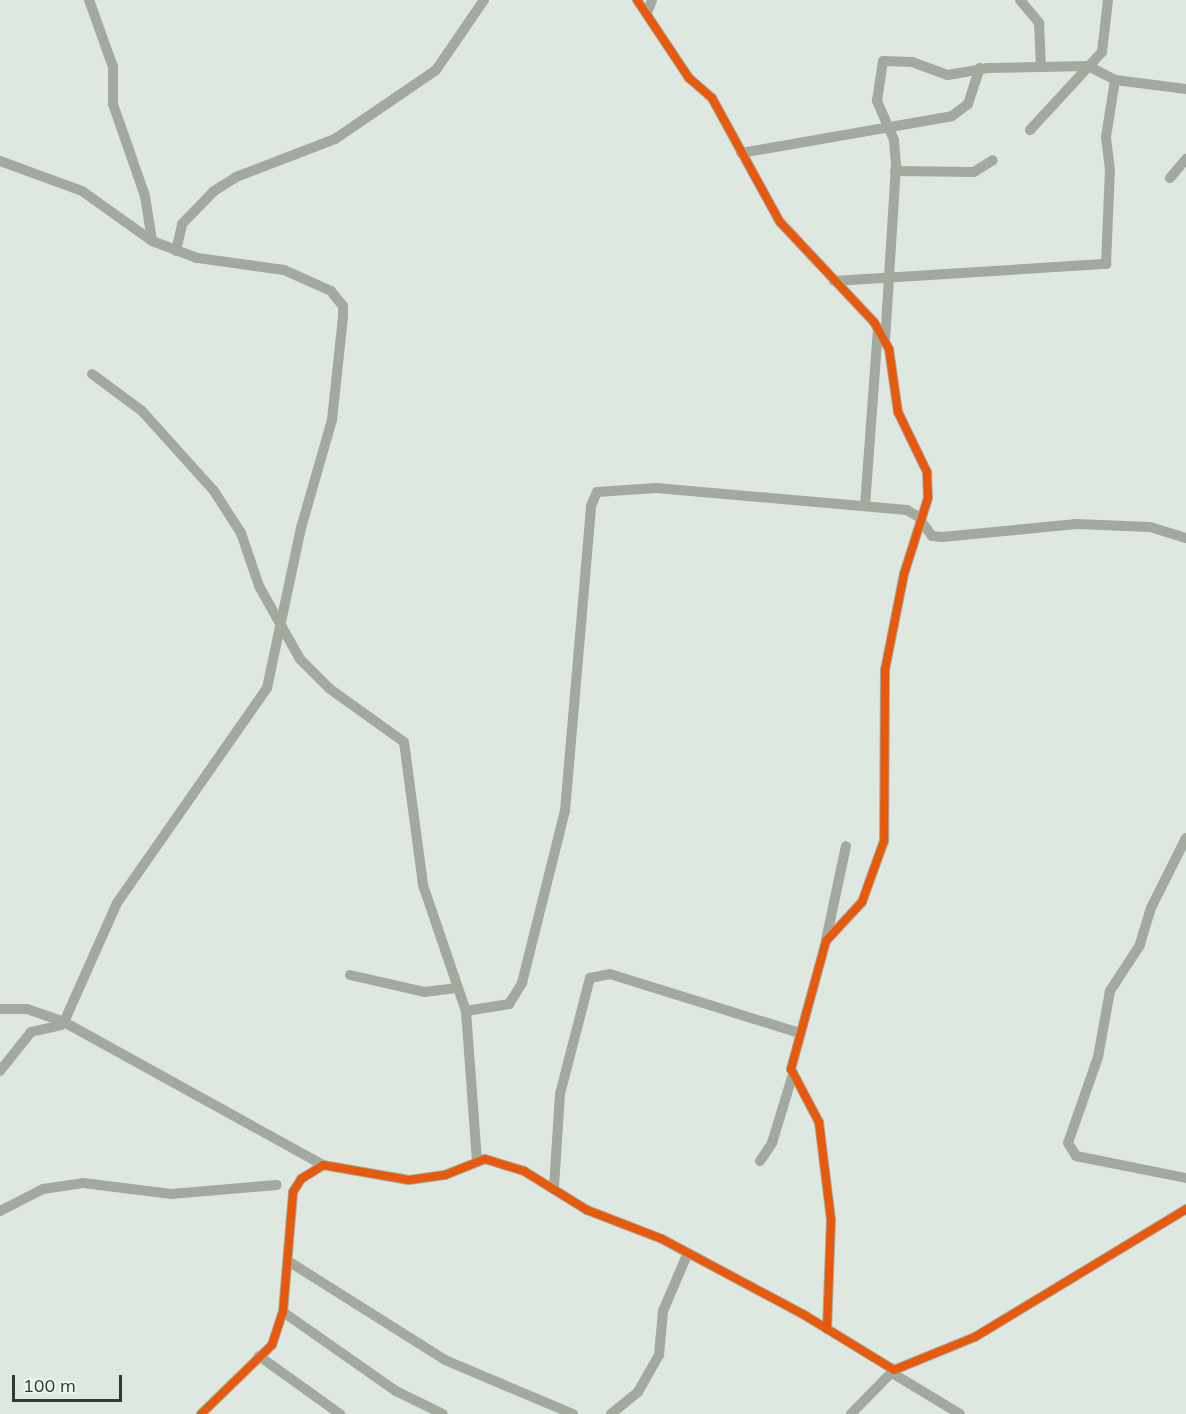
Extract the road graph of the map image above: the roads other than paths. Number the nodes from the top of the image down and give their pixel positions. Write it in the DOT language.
graph roads {
  1 [pos="89,0"];
  2 [pos="484,0"];
  3 [pos="636,0"];
  4 [pos="652,0"];
  5 [pos="1020,0"];
  6 [pos="1108,0"];
  7 [pos="647,13"];
  8 [pos="1088,66"];
  9 [pos="1041,67"];
  10 [pos="980,68"];
  11 [pos="1115,80"];
  12 [pos="1186,89"];
  13 [pos="887,128"];
  14 [pos="1030,130"];
  15 [pos="741,153"];
  16 [pos="993,160"];
  17 [pos="1186,160"];
  18 [pos="0,161"];
  19 [pos="895,171"];
  20 [pos="1170,178"];
  21 [pos="152,241"];
  22 [pos="176,251"];
  23 [pos="892,278"];
  24 [pos="834,281"];
  25 [pos="878,331"];
  26 [pos="885,341"];
  27 [pos="92,374"];
  28 [pos="865,506"];
  29 [pos="922,522"];
  30 [pos="1186,538"];
  31 [pos="280,628"];
  32 [pos="1186,838"];
  33 [pos="846,846"];
  34 [pos="826,941"];
  35 [pos="350,975"];
  36 [pos="458,988"];
  37 [pos="0,1009"];
  38 [pos="466,1011"];
  39 [pos="64,1024"];
  40 [pos="799,1033"];
  41 [pos="0,1071"];
  42 [pos="792,1077"];
  43 [pos="477,1160"];
  44 [pos="760,1161"];
  45 [pos="323,1166"];
  46 [pos="1186,1178"];
  47 [pos="277,1185"];
  48 [pos="554,1187"];
  49 [pos="1186,1209"];
  50 [pos="0,1211"];
  51 [pos="687,1256"];
  52 [pos="288,1261"];
  53 [pos="283,1312"];
  54 [pos="827,1329"];
  55 [pos="259,1356"];
  56 [pos="893,1372"];
  57 [pos="201,1414"];
  58 [pos="340,1414"];
  59 [pos="443,1414"];
  60 [pos="573,1414"];
  61 [pos="611,1414"];
  62 [pos="851,1414"];
  63 [pos="960,1414"];
  1 -- 21 [label="street"];
  2 -- 22 [label="street"];
  3 -- 7 [label="street"];
  4 -- 7 [label="street"];
  5 -- 9 [label="street"];
  6 -- 8 [label="street"];
  7 -- 15 [label="street"];
  8 -- 9 [label="street"];
  8 -- 11 [label="street"];
  8 -- 14 [label="street"];
  9 -- 10 [label="street"];
  10 -- 13 [label="street"];
  10 -- 13 [label="street"];
  11 -- 12 [label="street"];
  11 -- 23 [label="street"];
  13 -- 15 [label="street"];
  13 -- 19 [label="street"];
  15 -- 24 [label="street"];
  16 -- 19 [label="street"];
  17 -- 20 [label="street"];
  18 -- 21 [label="street"];
  19 -- 23 [label="street"];
  21 -- 22 [label="street"];
  22 -- 31 [label="street"];
  23 -- 24 [label="street"];
  23 -- 26 [label="street"];
  24 -- 25 [label="street"];
  25 -- 26 [label="street"];
  25 -- 28 [label="street"];
  26 -- 29 [label="street"];
  27 -- 31 [label="street"];
  28 -- 29 [label="street"];
  28 -- 38 [label="street"];
  29 -- 30 [label="street"];
  29 -- 34 [label="street"];
  31 -- 36 [label="street"];
  31 -- 39 [label="street"];
  32 -- 46 [label="street"];
  33 -- 34 [label="street"];
  34 -- 40 [label="street"];
  35 -- 36 [label="street"];
  36 -- 38 [label="street"];
  37 -- 39 [label="street"];
  38 -- 43 [label="street"];
  39 -- 41 [label="street"];
  39 -- 45 [label="street"];
  40 -- 42 [label="street"];
  40 -- 48 [label="street"];
  42 -- 44 [label="street"];
  42 -- 54 [label="street"];
  43 -- 45 [label="street"];
  43 -- 48 [label="street"];
  45 -- 52 [label="street"];
  47 -- 50 [label="street"];
  48 -- 51 [label="street"];
  49 -- 56 [label="street"];
  51 -- 54 [label="street"];
  51 -- 61 [label="street"];
  52 -- 53 [label="street"];
  52 -- 60 [label="street"];
  53 -- 55 [label="street"];
  53 -- 59 [label="street"];
  54 -- 56 [label="street"];
  55 -- 57 [label="street"];
  55 -- 58 [label="street"];
  56 -- 62 [label="street"];
  56 -- 63 [label="street"];
}
